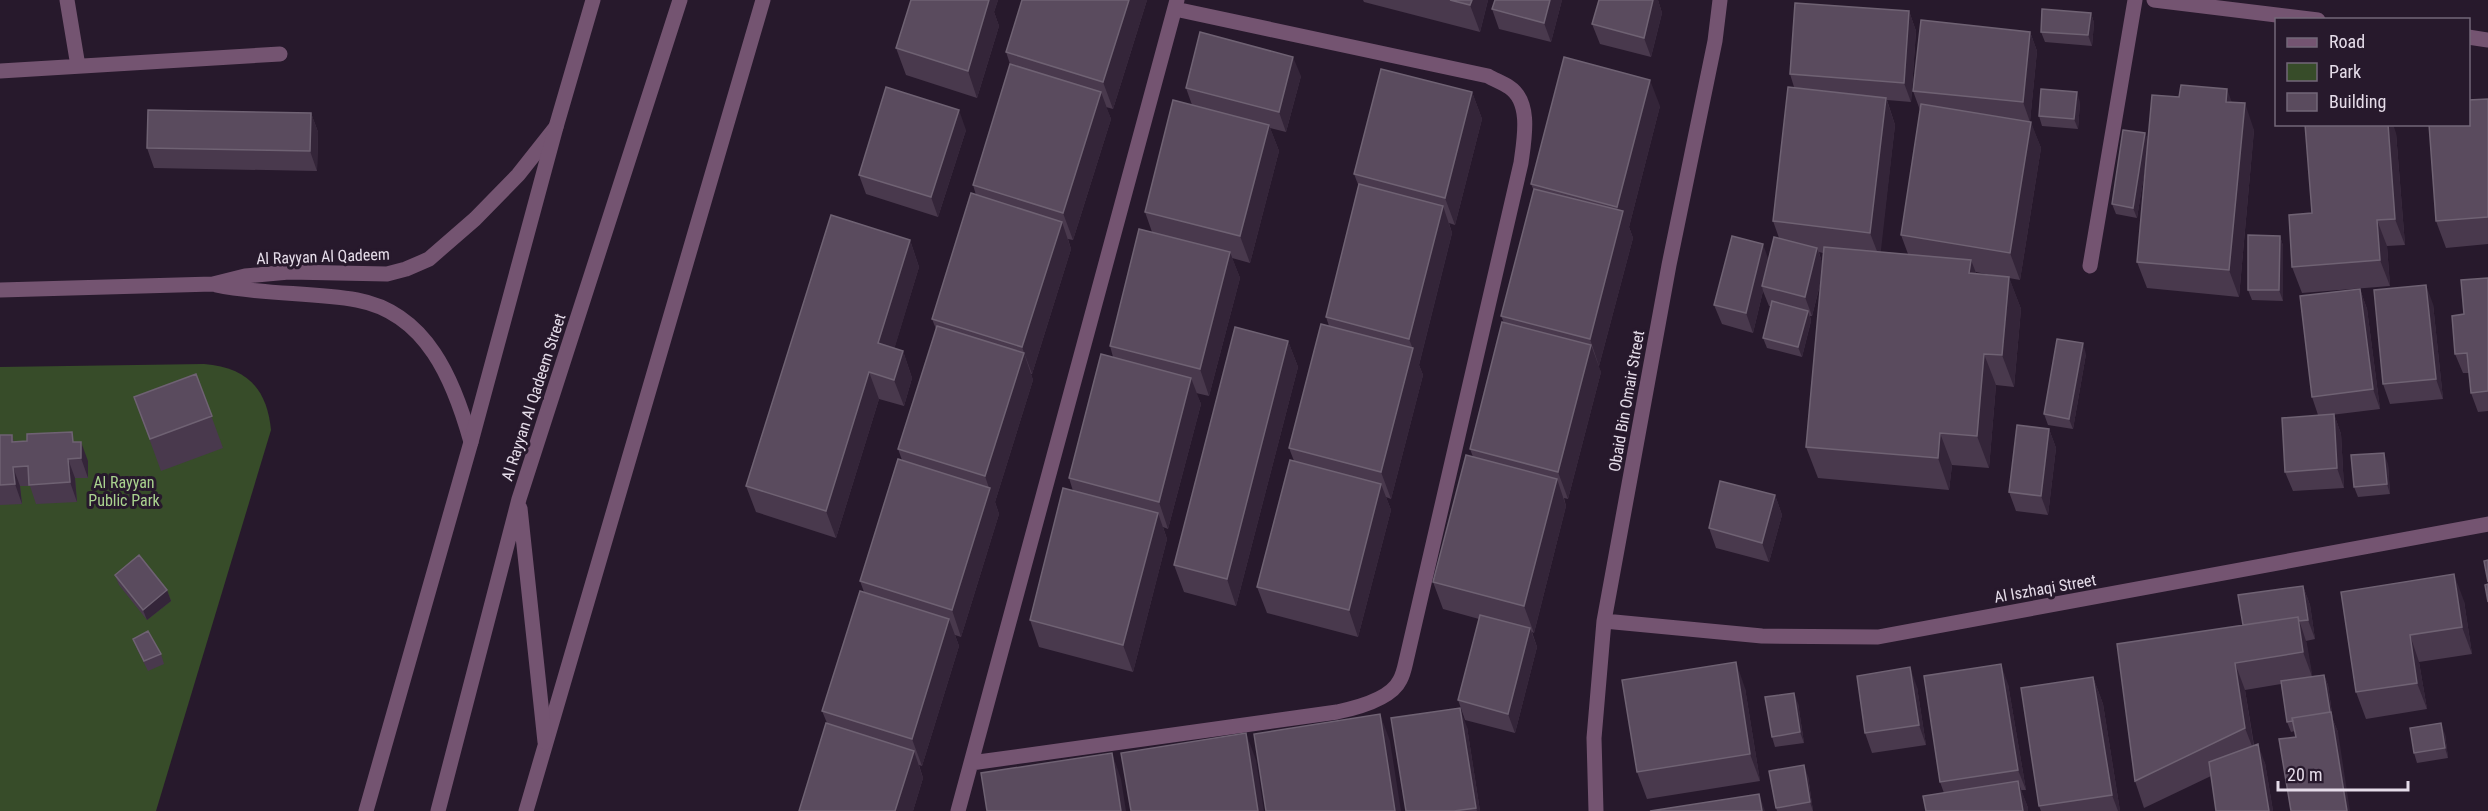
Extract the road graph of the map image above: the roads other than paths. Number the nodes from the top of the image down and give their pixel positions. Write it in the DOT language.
graph roads {
  1 [pos="67,0"];
  2 [pos="593,0"];
  3 [pos="680,0"];
  4 [pos="763,0"];
  5 [pos="1720,0"];
  6 [pos="2135,0"];
  7 [pos="2154,0"];
  8 [pos="1176,5"];
  9 [pos="2302,18"];
  10 [pos="2470,37"];
  11 [pos="2488,40"];
  12 [pos="280,54"];
  13 [pos="78,66"];
  14 [pos="0,71"];
  15 [pos="556,127"];
  16 [pos="2090,266"];
  17 [pos="213,284"];
  18 [pos="0,290"];
  19 [pos="471,441"];
  20 [pos="519,499"];
  21 [pos="2488,524"];
  22 [pos="1604,621"];
  23 [pos="545,742"];
  24 [pos="971,763"];
  25 [pos="366,811"];
  26 [pos="438,811"];
  27 [pos="526,811"];
  28 [pos="958,811"];
  29 [pos="1596,811"];
  1 -- 13 [label="street"];
  2 -- 15 [label="street"];
  3 -- 20 [label="street, Al Rayyan Al Qadeem Street"];
  4 -- 23 [label="street"];
  5 -- 22 [label="street, Obaid Bin Omair Street"];
  6 -- 16 [label="street"];
  7 -- 9 [label="street"];
  8 -- 24 [label="street"];
  8 -- 24 [label="street"];
  10 -- 11 [label="street"];
  12 -- 13 [label="street"];
  13 -- 14 [label="street"];
  15 -- 17 [label="street, Al Rayyan Al Qadeem"];
  15 -- 19 [label="street"];
  17 -- 18 [label="street, Al Rayyan Al Qadeem"];
  17 -- 19 [label="street, Al Rayyan Al Qadeem"];
  19 -- 25 [label="street"];
  20 -- 23 [label="street"];
  20 -- 26 [label="street, Al Rayyan Al Qadeem Street"];
  21 -- 22 [label="street, Al Iszhaqi Street"];
  22 -- 29 [label="street, Obaid Bin Omair Street"];
  23 -- 27 [label="street"];
  24 -- 28 [label="street"];
}
